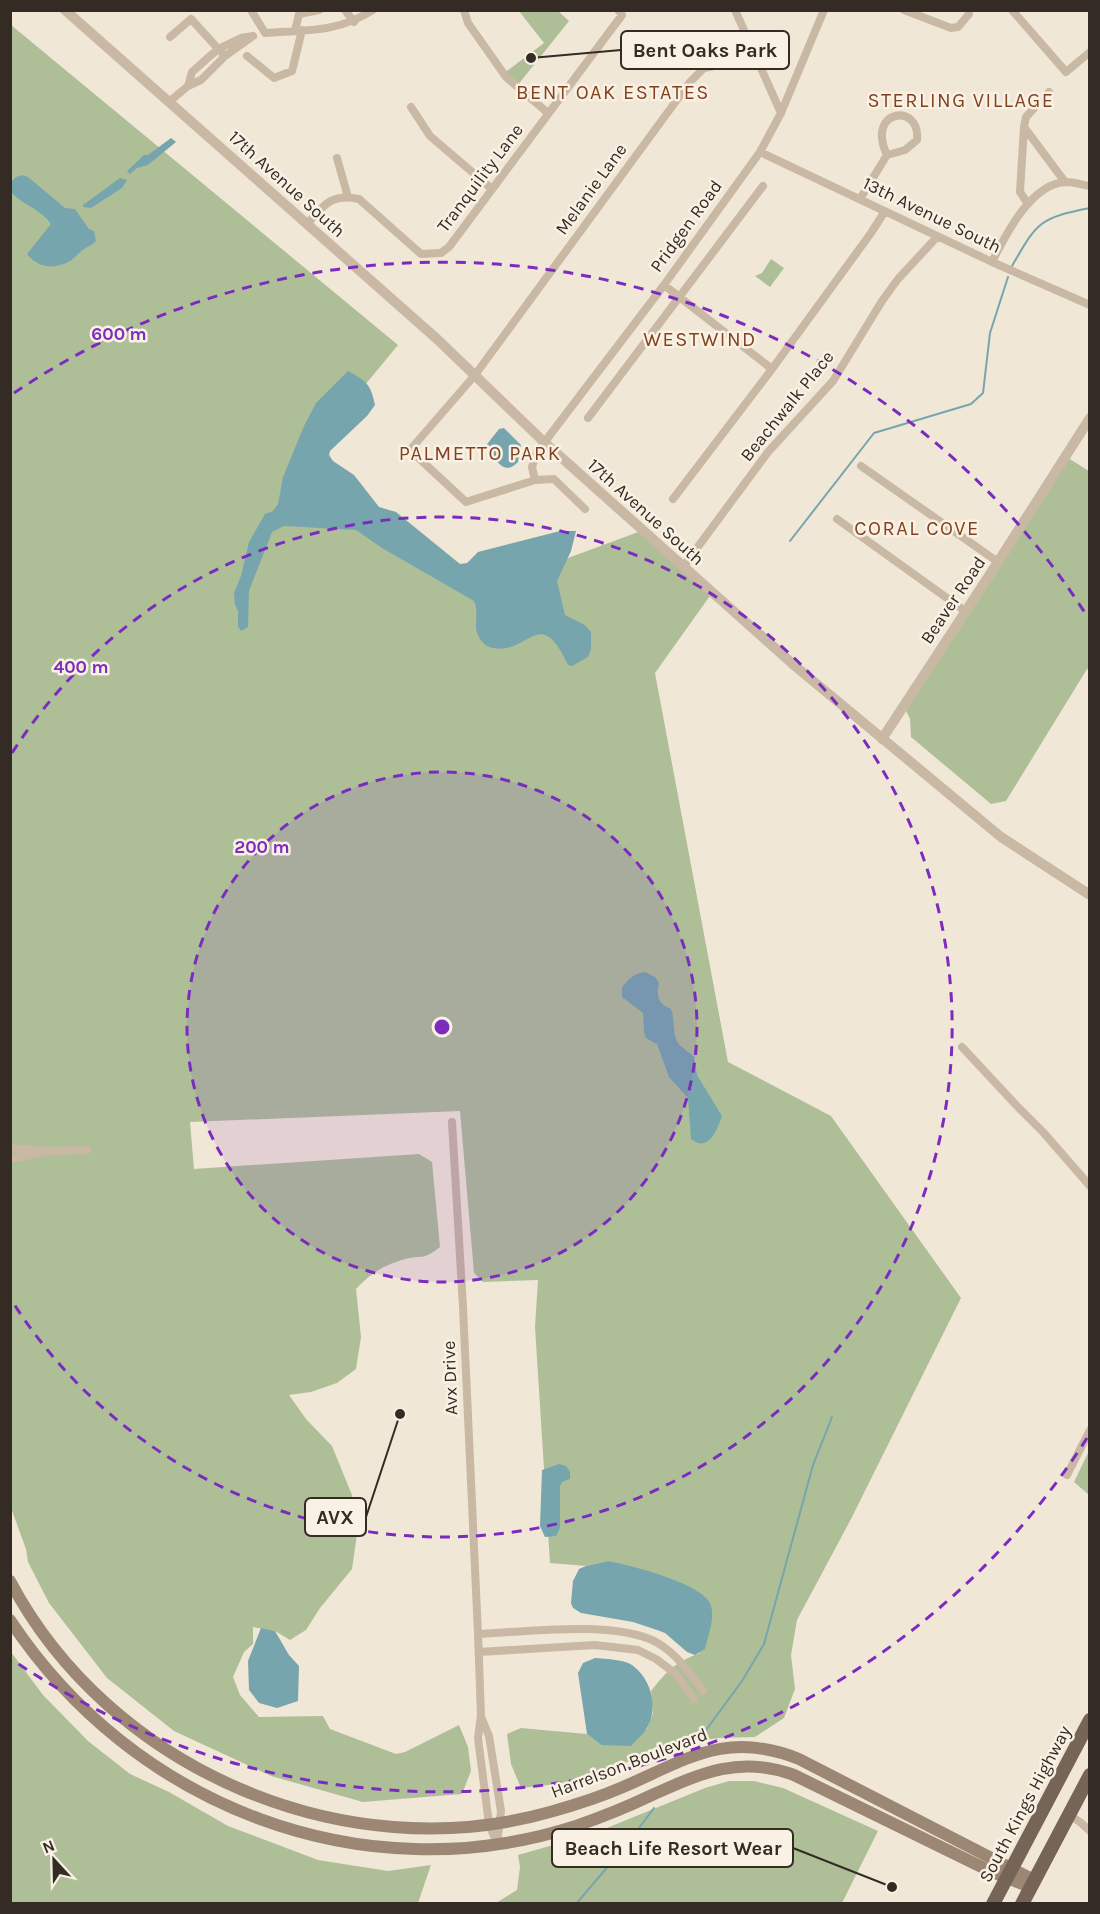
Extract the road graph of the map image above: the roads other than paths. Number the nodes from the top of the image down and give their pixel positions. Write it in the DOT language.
graph roads {
  1 [pos="65,10"];
  2 [pos="251,10"];
  3 [pos="319,10"];
  4 [pos="345,10"];
  5 [pos="373,10"];
  6 [pos="464,10"];
  7 [pos="735,10"];
  8 [pos="824,10"];
  9 [pos="904,10"];
  10 [pos="968,10"];
  11 [pos="1012,10"];
  12 [pos="620,13"];
  13 [pos="354,22"];
  14 [pos="298,31"];
  15 [pos="264,33"];
  16 [pos="253,36"];
  17 [pos="170,37"];
  18 [pos="218,49"];
  19 [pos="1089,52"];
  20 [pos="225,56"];
  21 [pos="247,56"];
  22 [pos="756,58"];
  23 [pos="188,86"];
  24 [pos="1048,92"];
  25 [pos="170,101"];
  26 [pos="411,107"];
  27 [pos="549,113"];
  28 [pos="781,113"];
  29 [pos="1024,127"];
  30 [pos="760,152"];
  31 [pos="887,154"];
  32 [pos="337,158"];
  33 [pos="1065,182"];
  34 [pos="764,186"];
  35 [pos="1089,186"];
  36 [pos="492,189"];
  37 [pos="348,197"];
  38 [pos="860,199"];
  39 [pos="1028,204"];
  40 [pos="885,211"];
  41 [pos="306,224"];
  42 [pos="938,237"];
  43 [pos="992,262"];
  44 [pos="664,285"];
  45 [pos="680,297"];
  46 [pos="1089,305"];
  47 [pos="772,369"];
  48 [pos="475,375"];
  49 [pos="1089,417"];
  50 [pos="588,418"];
  51 [pos="544,442"];
  52 [pos="861,466"];
  53 [pos="535,480"];
  54 [pos="673,499"];
  55 [pos="585,509"];
  56 [pos="837,519"];
  57 [pos="998,562"];
  58 [pos="683,567"];
  59 [pos="964,611"];
  60 [pos="882,739"];
  61 [pos="1089,895"];
  62 [pos="962,1047"];
  63 [pos="452,1122"];
  64 [pos="10,1148"];
  65 [pos="87,1150"];
  66 [pos="45,1151"];
  67 [pos="10,1159"];
  68 [pos="1089,1186"];
  69 [pos="1089,1430"];
  70 [pos="1067,1475"];
  71 [pos="10,1581"];
  72 [pos="10,1620"];
  73 [pos="591,1629"];
  74 [pos="478,1634"];
  75 [pos="591,1645"];
  76 [pos="479,1652"];
  77 [pos="703,1691"];
  78 [pos="694,1699"];
  79 [pos="481,1715"];
  80 [pos="1089,1720"];
  81 [pos="1089,1775"];
  82 [pos="1069,1815"];
  83 [pos="494,1823"];
  84 [pos="1089,1831"];
  85 [pos="497,1844"];
  86 [pos="1009,1873"];
  87 [pos="1032,1884"];
  88 [pos="993,1904"];
  89 [pos="1022,1904"];
  1 -- 25 [label="street, 17th Avenue South"];
  2 -- 15 [label="street"];
  3 -- 14 [label="street"];
  4 -- 13 [label="street"];
  5 -- 13 [label="street"];
  6 -- 27 [label="street"];
  7 -- 22 [label="street"];
  8 -- 28 [label="street, Pridgen Road"];
  9 -- 10 [label="street"];
  11 -- 19 [label="street"];
  12 -- 27 [label="street, Tranquility Lane"];
  13 -- 14 [label="street"];
  14 -- 15 [label="street"];
  14 -- 21 [label="street"];
  15 -- 16 [label="street"];
  16 -- 18 [label="street"];
  16 -- 20 [label="street"];
  17 -- 18 [label="street"];
  18 -- 20 [label="street"];
  18 -- 23 [label="street"];
  20 -- 23 [label="street"];
  22 -- 28 [label="street"];
  22 -- 48 [label="street, Melanie Lane"];
  23 -- 25 [label="street"];
  24 -- 29 [label="street"];
  25 -- 41 [label="street, 17th Avenue South"];
  26 -- 36 [label="street"];
  27 -- 36 [label="street, Tranquility Lane"];
  28 -- 30 [label="street, Pridgen Road"];
  29 -- 33 [label="street"];
  29 -- 39 [label="street"];
  30 -- 38 [label="street, 13th Avenue South"];
  30 -- 44 [label="street, Pridgen Road"];
  31 -- 31 [label="street"];
  31 -- 38 [label="street"];
  32 -- 37 [label="street"];
  33 -- 35 [label="street"];
  33 -- 39 [label="street"];
  34 -- 45 [label="street"];
  36 -- 37 [label="street, Tranquility Lane"];
  37 -- 41 [label="street"];
  38 -- 40 [label="street, 13th Avenue South"];
  39 -- 43 [label="street"];
  40 -- 42 [label="street, 13th Avenue South"];
  40 -- 47 [label="street"];
  41 -- 48 [label="street, 17th Avenue South"];
  42 -- 43 [label="street, 13th Avenue South"];
  42 -- 58 [label="street, Beachwalk Place"];
  43 -- 46 [label="street, 13th Avenue South"];
  44 -- 45 [label="street"];
  44 -- 51 [label="street, Pridgen Road"];
  45 -- 47 [label="street"];
  45 -- 50 [label="street"];
  47 -- 54 [label="street"];
  48 -- 51 [label="street, 17th Avenue South"];
  48 -- 53 [label="street, Melanie Lane"];
  49 -- 57 [label="street, Beaver Road"];
  51 -- 53 [label="street, Pridgen Road"];
  51 -- 58 [label="street, 17th Avenue South"];
  52 -- 57 [label="street"];
  53 -- 55 [label="street"];
  56 -- 59 [label="street"];
  57 -- 59 [label="street, Beaver Road"];
  58 -- 60 [label="street, 17th Avenue South"];
  59 -- 60 [label="street, Beaver Road"];
  60 -- 61 [label="street, 17th Avenue South"];
  62 -- 68 [label="street"];
  63 -- 74 [label="street, Avx Drive"];
  64 -- 66 [label="street"];
  65 -- 66 [label="street"];
  66 -- 67 [label="street"];
  69 -- 70 [label="street"];
  71 -- 83 [label="main road, Harrelson Boulevard"];
  72 -- 85 [label="main road, Harrelson Boulevard"];
  73 -- 74 [label="street"];
  73 -- 75 [label="street"];
  73 -- 77 [label="street"];
  74 -- 76 [label="street, Avx Drive"];
  75 -- 76 [label="street"];
  75 -- 78 [label="street"];
  76 -- 79 [label="street, Avx Drive"];
  79 -- 83 [label="street, Avx Drive"];
  79 -- 83 [label="street"];
  80 -- 86 [label="main road, South Kings Highway"];
  81 -- 82 [label="main road"];
  82 -- 84 [label="street"];
  82 -- 87 [label="main road"];
  83 -- 85 [label="street, Avx Drive"];
  83 -- 86 [label="main road, Harrelson Boulevard"];
  85 -- 86 [label="main road, Harrelson Boulevard"];
  86 -- 87 [label="main road, Harrelson Boulevard"];
  86 -- 88 [label="main road, South Kings Highway"];
  87 -- 89 [label="main road"];
}
